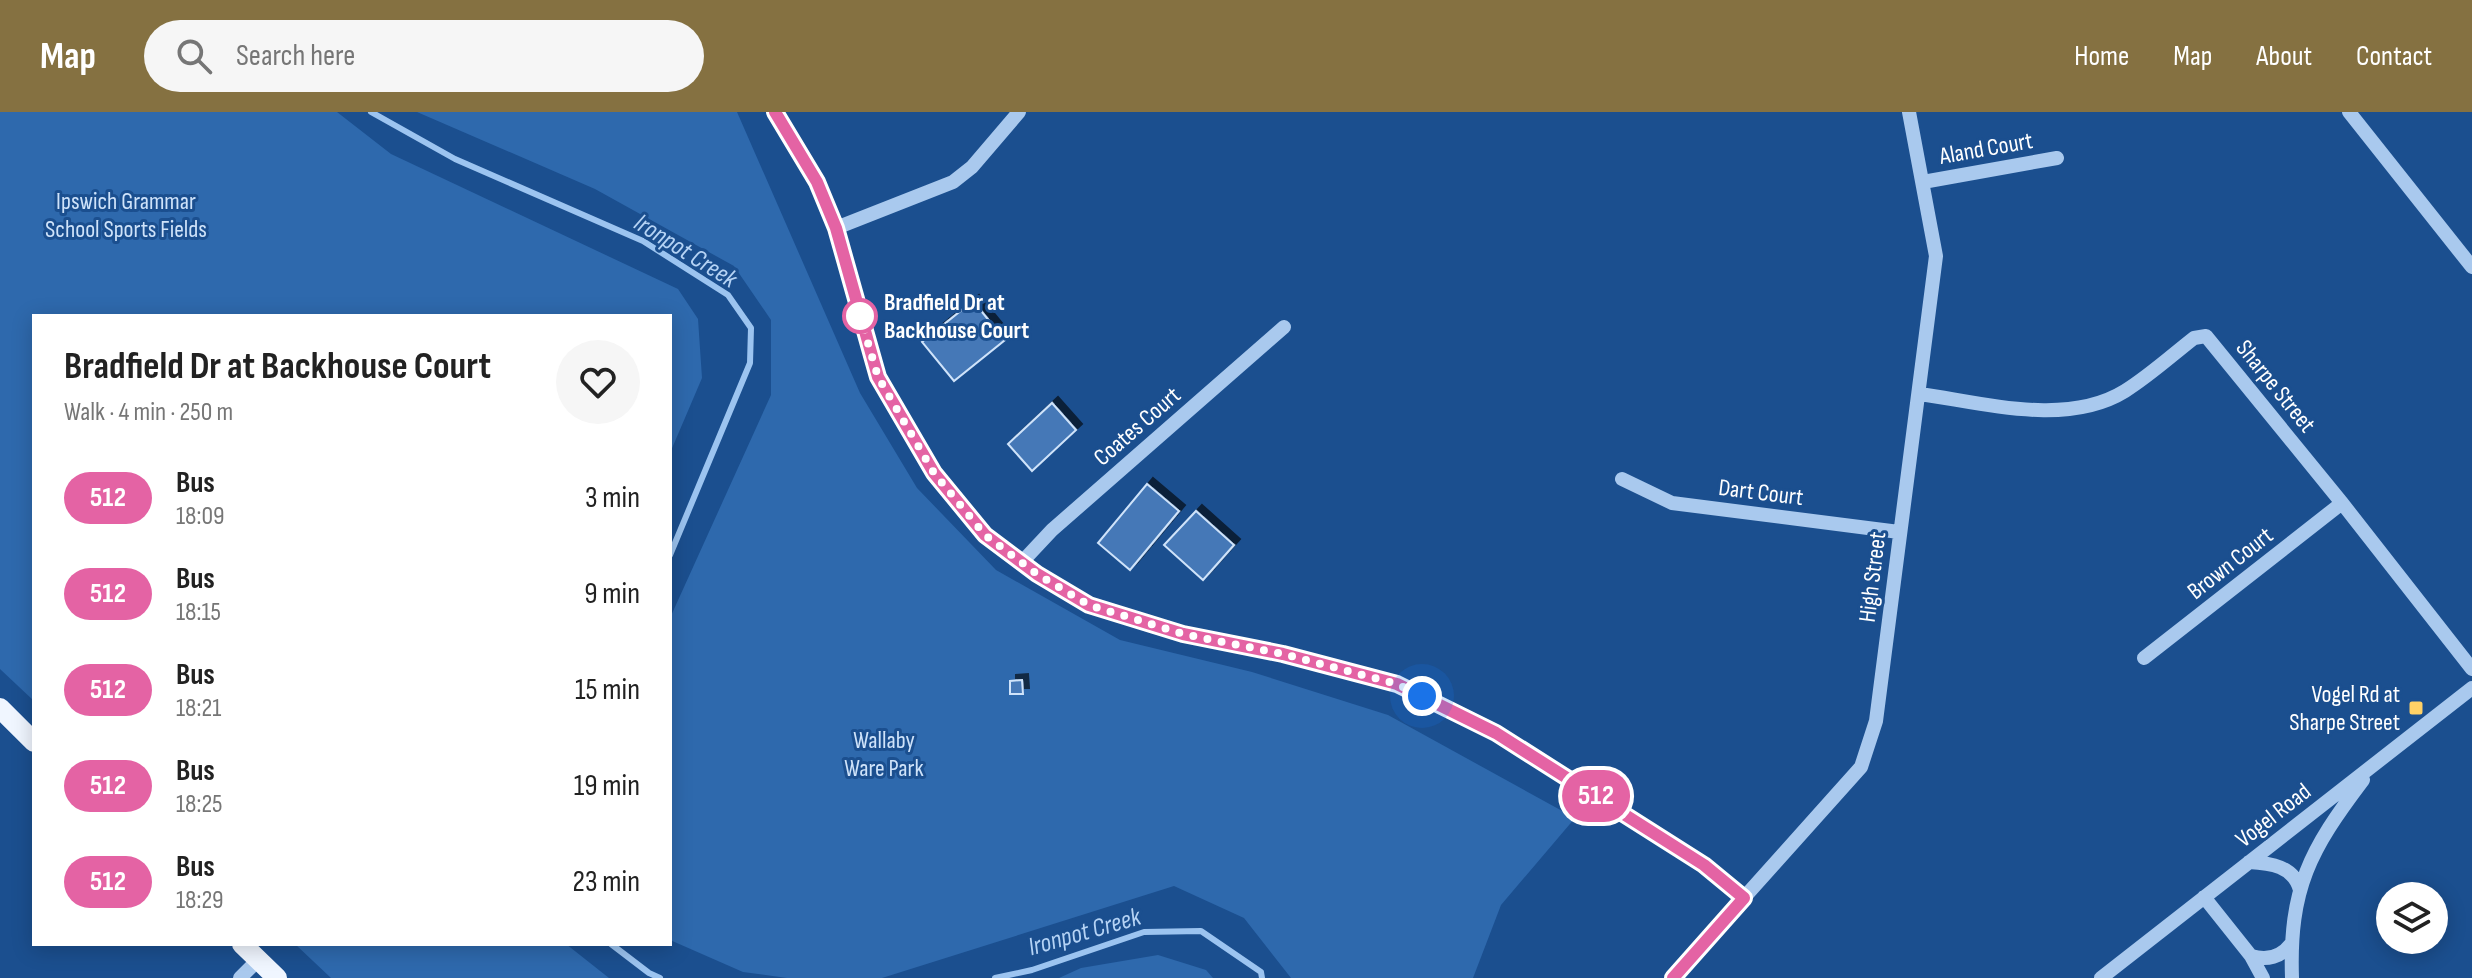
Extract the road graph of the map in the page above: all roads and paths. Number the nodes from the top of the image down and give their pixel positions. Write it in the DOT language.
graph roads {
  1 [pos="775,112"];
  2 [pos="1019,112"];
  3 [pos="1909,112"];
  4 [pos="2349,112"];
  5 [pos="2057,158"];
  6 [pos="1923,182"];
  7 [pos="836,228"];
  8 [pos="2472,267"];
  9 [pos="1284,327"];
  10 [pos="1920,394"];
  11 [pos="1622,479"];
  12 [pos="2342,503"];
  13 [pos="1899,532"];
  14 [pos="1022,562"];
  15 [pos="2144,658"];
  16 [pos="2472,669"];
  17 [pos="2472,688"];
  18 [pos="0,708"];
  19 [pos="32,740"];
  20 [pos="2375,763"];
  21 [pos="2249,862"];
  22 [pos="2300,890"];
  23 [pos="2204,897"];
  24 [pos="1744,898"];
  25 [pos="2291,944"];
  26 [pos="244,946"];
  27 [pos="2251,956"];
  28 [pos="258,960"];
  29 [pos="240,978"];
  30 [pos="277,978"];
  31 [pos="1672,978"];
  32 [pos="2101,978"];
  33 [pos="2263,978"];
  34 [pos="2292,978"];
  1 -- 7 [label="street"];
  2 -- 7 [label="street"];
  3 -- 6 [label="street, High Street"];
  4 -- 8 [label="street"];
  5 -- 6 [label="street, Aland Court"];
  6 -- 10 [label="street, High Street"];
  7 -- 14 [label="street"];
  9 -- 14 [label="street, Coates Court"];
  10 -- 12 [label="street, Sharpe Street"];
  10 -- 13 [label="street, High Street"];
  11 -- 13 [label="street, Dart Court"];
  12 -- 15 [label="street, Brown Court"];
  12 -- 16 [label="street, Sharpe Street"];
  13 -- 24 [label="street, High Street"];
  14 -- 24 [label="street"];
  17 -- 20 [label="street, Vogel Road"];
  18 -- 19 [label="main road"];
  20 -- 21 [label="street, Vogel Road"];
  20 -- 22 [label="street"];
  21 -- 22 [label="street"];
  21 -- 23 [label="street, Vogel Road"];
  22 -- 25 [label="street"];
  23 -- 27 [label="street"];
  23 -- 32 [label="street, Vogel Road"];
  24 -- 31 [label="street, High Street"];
  25 -- 27 [label="street"];
  25 -- 34 [label="street"];
  26 -- 28 [label="main road"];
  27 -- 33 [label="street"];
  28 -- 29 [label="street"];
  28 -- 30 [label="main road"];
}
